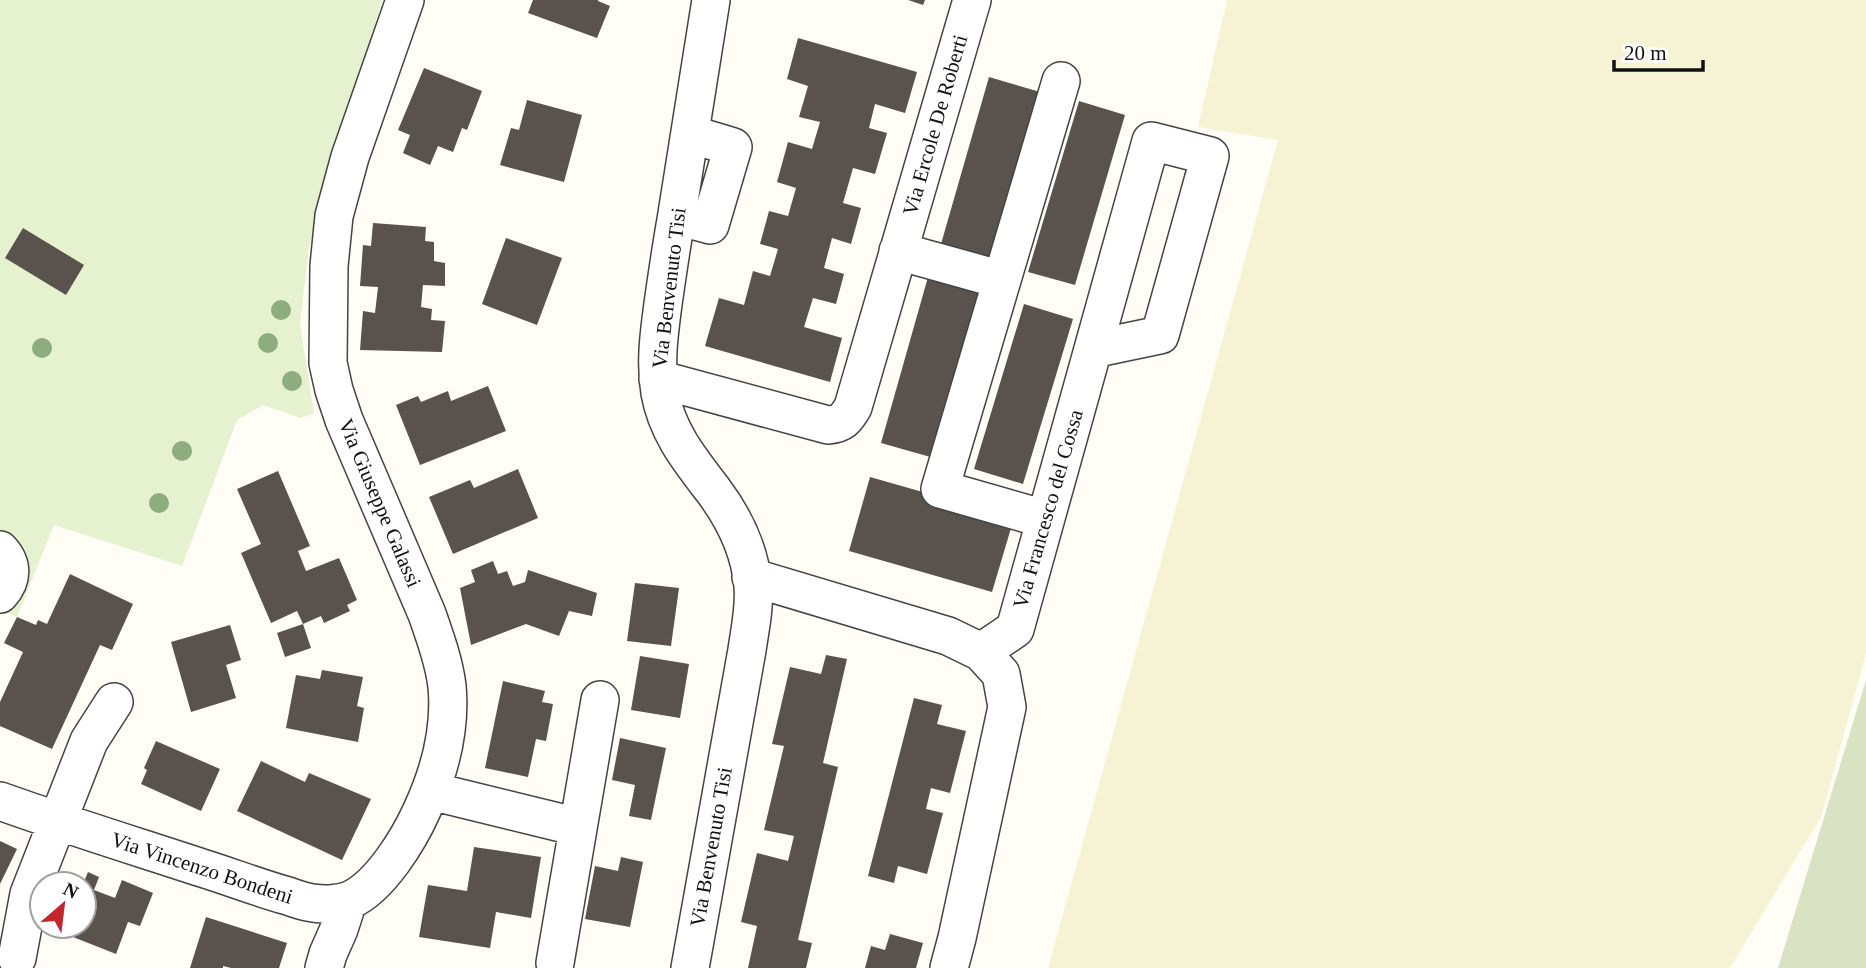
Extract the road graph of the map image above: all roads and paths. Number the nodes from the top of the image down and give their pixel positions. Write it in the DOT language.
graph roads {
  1 [pos="711,0"];
  2 [pos="972,0"];
  3 [pos="393,3"];
  4 [pos="1061,81"];
  5 [pos="898,250"];
  6 [pos="1002,280"];
  7 [pos="1093,349"];
  8 [pos="658,379"];
  9 [pos="1045,519"];
  10 [pos="0,550"];
  11 [pos="751,577"];
  12 [pos="0,594"];
  13 [pos="981,652"];
  14 [pos="600,700"];
  15 [pos="114,702"];
  16 [pos="431,791"];
  17 [pos="0,801"];
  18 [pos="58,822"];
  19 [pos="578,827"];
  20 [pos="348,901"];
  21 [pos="17,958"];
  22 [pos="555,963"];
  23 [pos="324,968"];
  24 [pos="690,968"];
  25 [pos="949,968"];
  1 -- 8 [label="street, Via Benvenuto Tisi"];
  2 -- 5 [label="street, Via Ercole De Roberti"];
  3 -- 16 [label="street, Via Giuseppe Galassi"];
  4 -- 6 [label="street"];
  5 -- 6 [label="street"];
  5 -- 8 [label="street, Via Ercole De Roberti"];
  6 -- 9 [label="street"];
  7 -- 7 [label="street, Via Francesco del Cossa"];
  7 -- 9 [label="street, Via Francesco del Cossa"];
  8 -- 11 [label="street, Via Benvenuto Tisi"];
  9 -- 13 [label="street, Via Francesco del Cossa"];
  10 -- 12 [label="street"];
  11 -- 13 [label="street"];
  11 -- 24 [label="street, Via Benvenuto Tisi"];
  13 -- 25 [label="street"];
  14 -- 19 [label="street"];
  15 -- 18 [label="street"];
  16 -- 19 [label="street"];
  16 -- 20 [label="street, Via Giuseppe Galassi"];
  17 -- 18 [label="street, Via Vincenzo Bondeni"];
  18 -- 20 [label="street, Via Vincenzo Bondeni"];
  18 -- 21 [label="street"];
  19 -- 22 [label="street"];
  20 -- 23 [label="street"];
}
